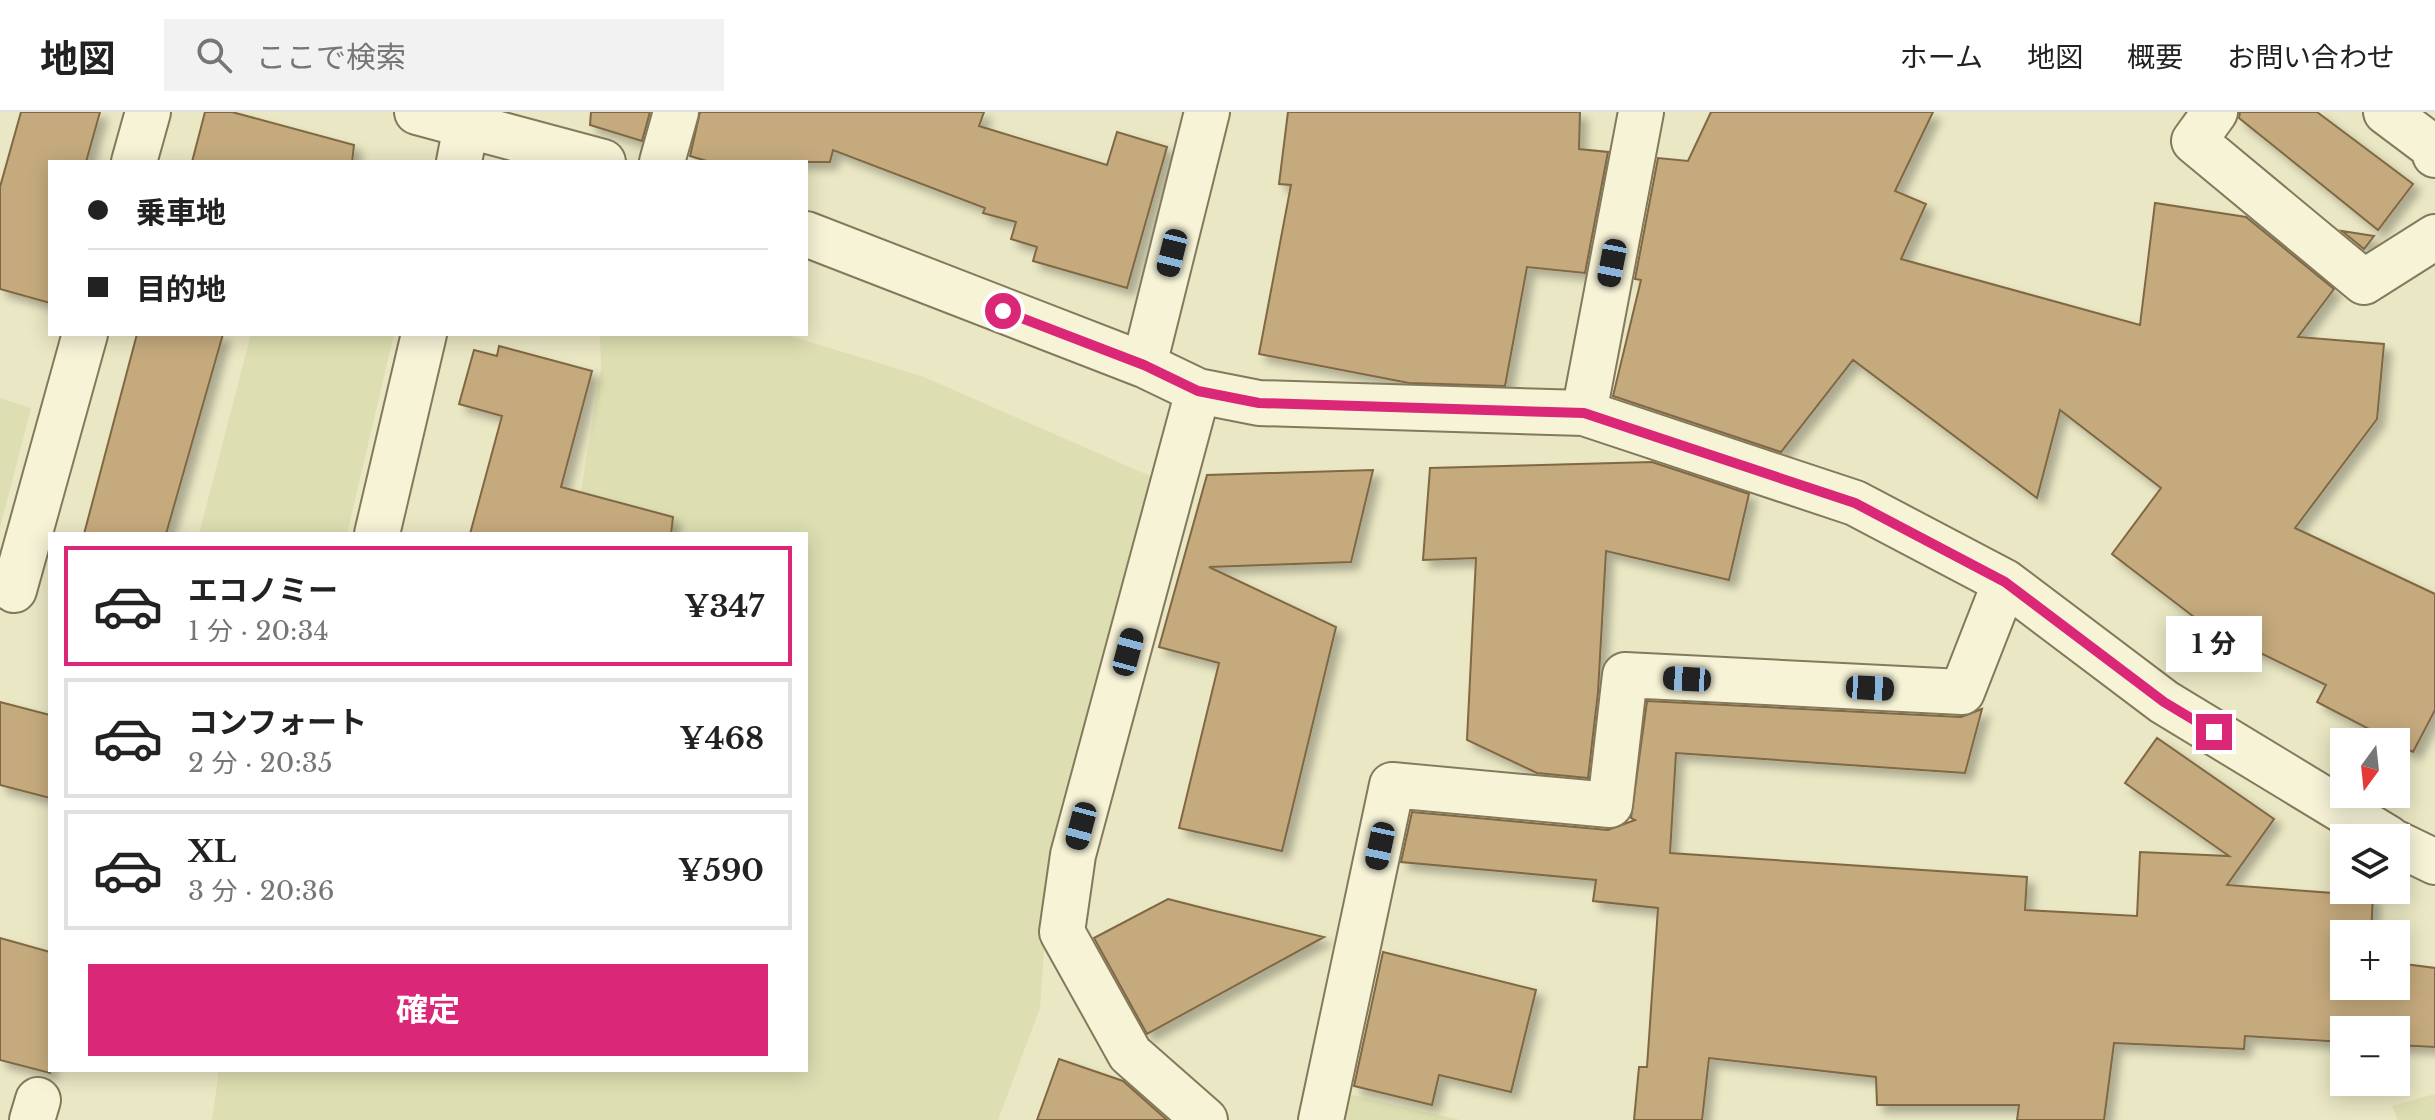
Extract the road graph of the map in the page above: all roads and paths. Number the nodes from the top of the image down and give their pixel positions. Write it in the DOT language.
graph roads {
  1 [pos="148,112"];
  2 [pos="417,112"];
  3 [pos="676,112"];
  4 [pos="1207,112"];
  5 [pos="1641,112"];
  6 [pos="2215,112"];
  7 [pos="2386,112"];
  8 [pos="462,144"];
  9 [pos="2435,155"];
  10 [pos="135,160"];
  11 [pos="587,160"];
  12 [pos="663,160"];
  13 [pos="808,235"];
  14 [pos="2435,237"];
  15 [pos="84,336"];
  16 [pos="424,336"];
  17 [pos="1144,365"];
  18 [pos="1198,391"];
  19 [pos="1584,413"];
  20 [pos="377,532"];
  21 [pos="2005,582"];
  22 [pos="14,590"];
  23 [pos="2365,824"];
  24 [pos="2410,850"];
  25 [pos="2435,862"];
  26 [pos="1205,1120"];
  27 [pos="1321,1120"];
  1 -- 10 [label="street"];
  2 -- 8 [label="street"];
  3 -- 12 [label="street"];
  4 -- 17 [label="street"];
  5 -- 19 [label="street"];
  6 -- 14 [label="street"];
  7 -- 9 [label="street"];
  8 -- 11 [label="street"];
  13 -- 17 [label="street"];
  15 -- 22 [label="street"];
  16 -- 20 [label="street"];
  17 -- 18 [label="street"];
  18 -- 19 [label="street"];
  18 -- 26 [label="street"];
  19 -- 21 [label="street"];
  21 -- 23 [label="street"];
  21 -- 27 [label="street"];
  24 -- 25 [label="street"];
}
